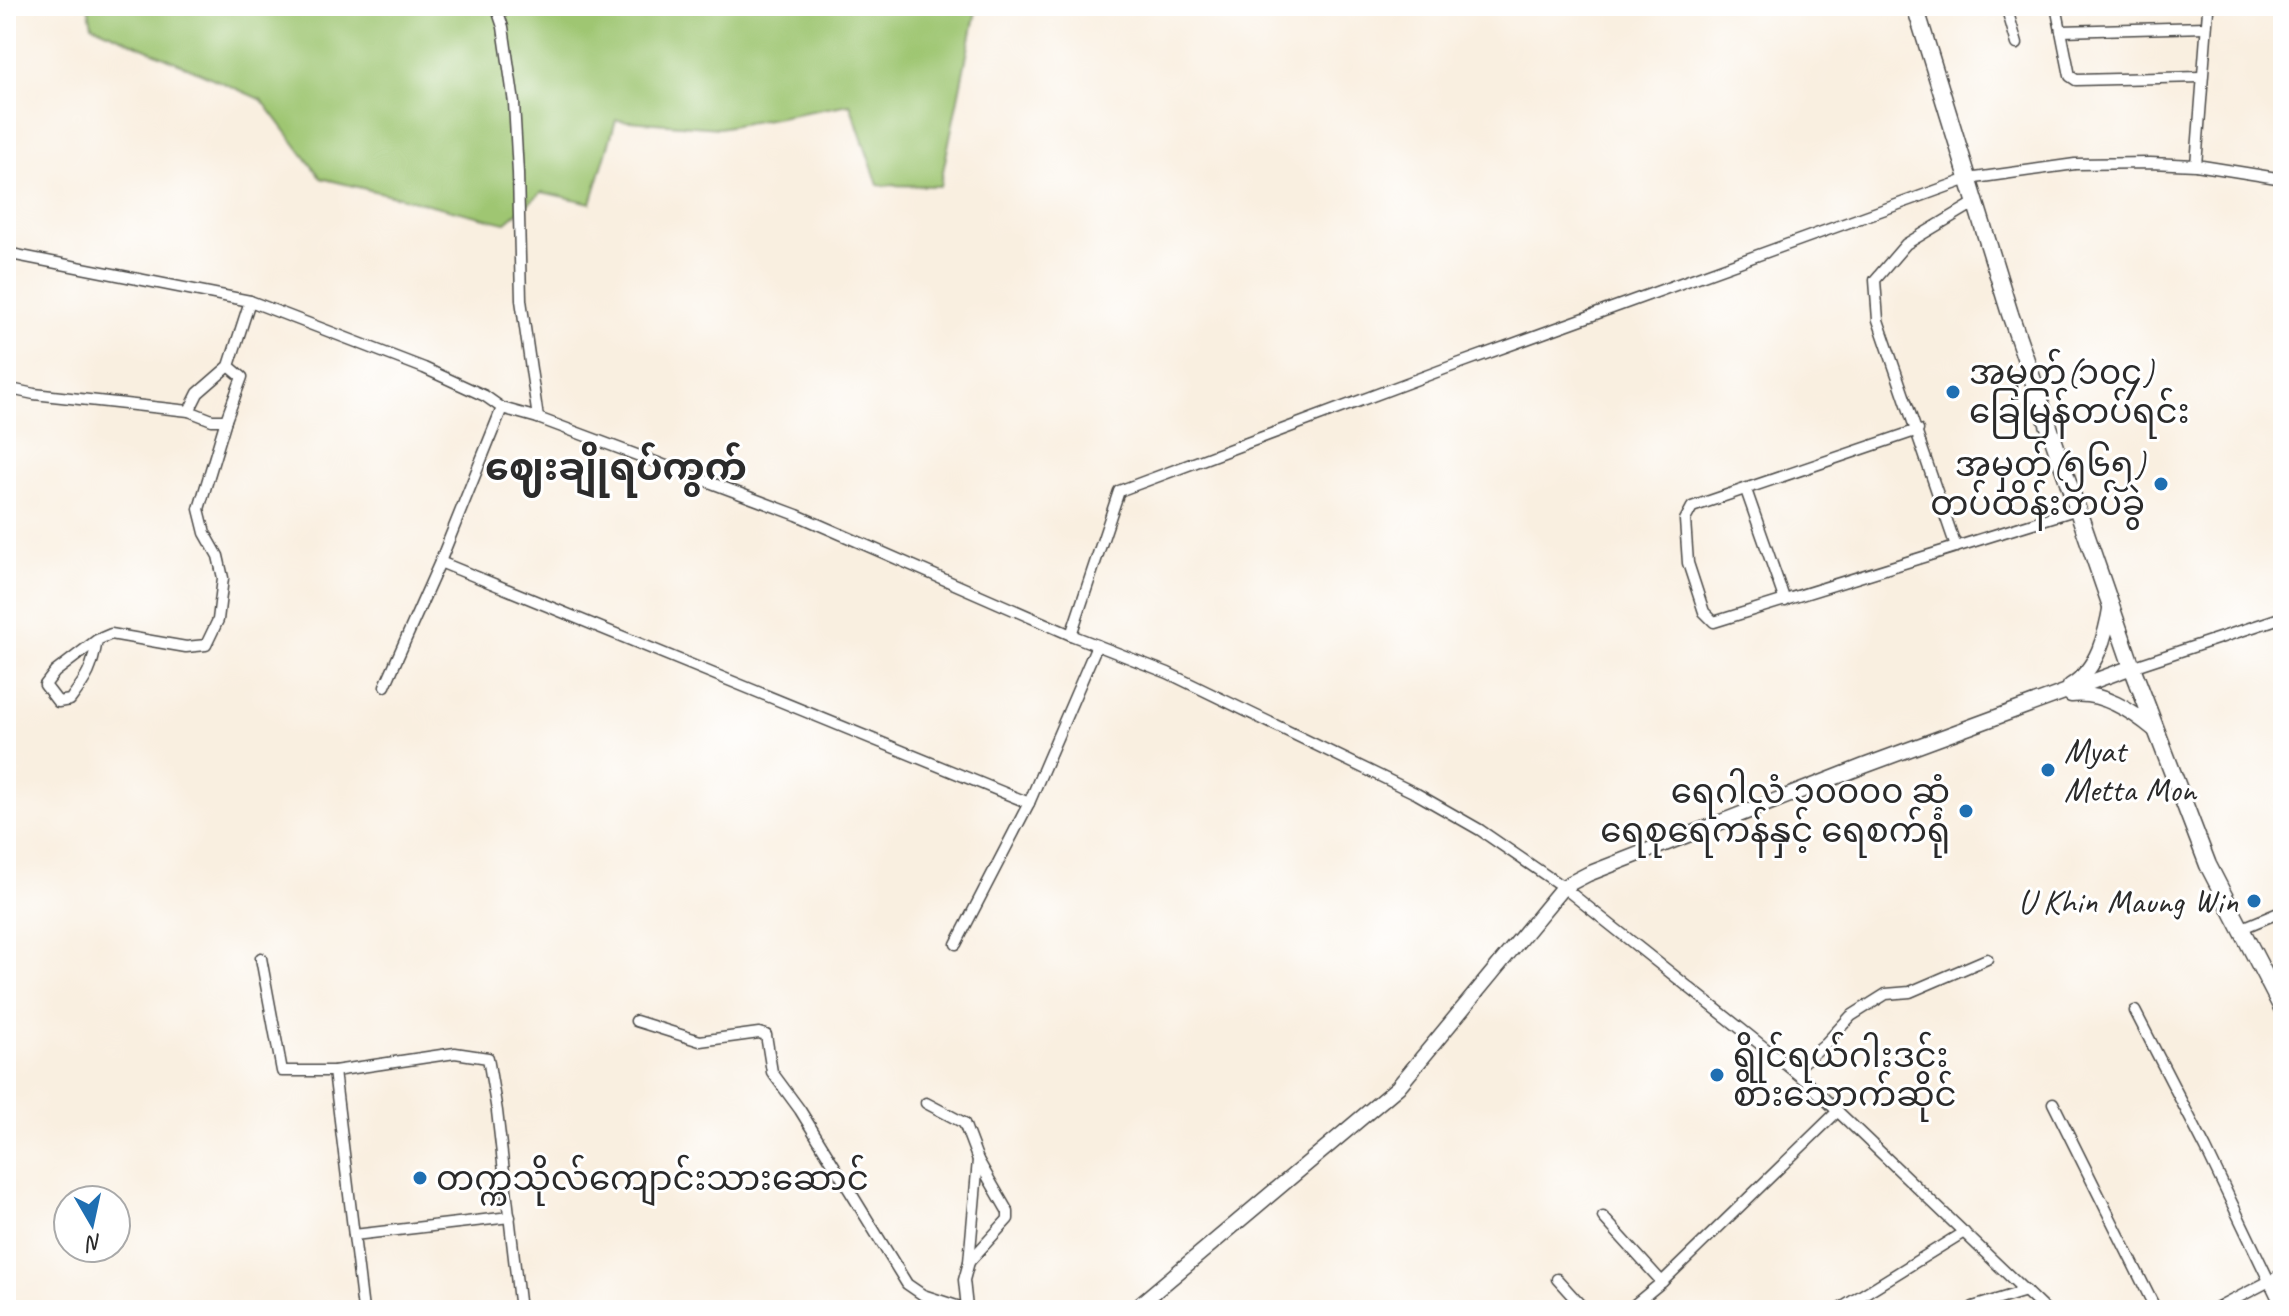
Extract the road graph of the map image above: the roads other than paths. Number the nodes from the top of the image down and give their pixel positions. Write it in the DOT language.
graph roads {
  1 [pos="496,6"];
  2 [pos="1915,6"];
  3 [pos="2006,6"];
  4 [pos="2056,6"];
  5 [pos="2208,10"];
  6 [pos="2206,27"];
  7 [pos="2061,31"];
  8 [pos="2017,44"];
  9 [pos="2201,77"];
  10 [pos="2196,165"];
  11 [pos="1968,179"];
  12 [pos="2283,179"];
  13 [pos="1976,202"];
  14 [pos="6,253"];
  15 [pos="250,301"];
  16 [pos="229,366"];
  17 [pos="6,388"];
  18 [pos="502,408"];
  19 [pos="189,411"];
  20 [pos="538,418"];
  21 [pos="226,420"];
  22 [pos="1918,430"];
  23 [pos="1746,490"];
  24 [pos="2078,509"];
  25 [pos="1956,547"];
  26 [pos="440,562"];
  27 [pos="1785,601"];
  28 [pos="2111,603"];
  29 [pos="2283,617"];
  30 [pos="1071,635"];
  31 [pos="97,640"];
  32 [pos="1097,645"];
  33 [pos="2132,667"];
  34 [pos="385,686"];
  35 [pos="2055,696"];
  36 [pos="2155,730"];
  37 [pos="1029,803"];
  38 [pos="1563,887"];
  39 [pos="2283,911"];
  40 [pos="2240,929"];
  41 [pos="956,944"];
  42 [pos="261,958"];
  43 [pos="1987,959"];
  44 [pos="2283,1010"];
  45 [pos="2135,1011"];
  46 [pos="636,1021"];
  47 [pos="1793,1070"];
  48 [pos="334,1071"];
  49 [pos="926,1103"];
  50 [pos="2053,1103"];
  51 [pos="1838,1111"];
  52 [pos="978,1160"];
  53 [pos="510,1217"];
  54 [pos="1603,1217"];
  55 [pos="1964,1232"];
  56 [pos="354,1235"];
  57 [pos="969,1262"];
  58 [pos="2283,1274"];
  59 [pos="1557,1279"];
  60 [pos="2269,1281"];
  61 [pos="1662,1282"];
  62 [pos="2026,1291"];
  63 [pos="1973,1307"];
  64 [pos="968,1309"];
  65 [pos="363,1310"];
  66 [pos="520,1310"];
  67 [pos="1133,1310"];
  68 [pos="1585,1310"];
  69 [pos="1628,1310"];
  70 [pos="1838,1310"];
  71 [pos="2045,1310"];
  72 [pos="2156,1310"];
  73 [pos="2214,1310"];
  74 [pos="2283,1310"];
  1 -- 20 [label="street"];
  2 -- 11 [label="highway"];
  3 -- 8 [label="street"];
  4 -- 7 [label="street"];
  5 -- 6 [label="street"];
  6 -- 7 [label="street"];
  6 -- 9 [label="street"];
  7 -- 9 [label="street"];
  9 -- 10 [label="street"];
  10 -- 11 [label="street"];
  10 -- 12 [label="street"];
  11 -- 13 [label="highway"];
  11 -- 30 [label="street"];
  13 -- 22 [label="street"];
  13 -- 24 [label="highway"];
  14 -- 15 [label="street"];
  15 -- 16 [label="street"];
  15 -- 18 [label="street"];
  16 -- 19 [label="street"];
  16 -- 21 [label="street"];
  17 -- 19 [label="street"];
  18 -- 20 [label="street"];
  18 -- 26 [label="street"];
  19 -- 21 [label="street"];
  20 -- 30 [label="street"];
  21 -- 31 [label="street"];
  22 -- 23 [label="street"];
  22 -- 25 [label="street"];
  23 -- 27 [label="street"];
  23 -- 27 [label="street"];
  24 -- 25 [label="street"];
  24 -- 28 [label="highway"];
  25 -- 27 [label="street"];
  26 -- 34 [label="street"];
  26 -- 37 [label="street"];
  28 -- 33 [label="highway"];
  28 -- 35 [label="main road"];
  29 -- 33 [label="street"];
  30 -- 32 [label="street"];
  31 -- 31 [label="street"];
  32 -- 37 [label="street"];
  32 -- 38 [label="street"];
  33 -- 35 [label="main road"];
  33 -- 36 [label="highway"];
  35 -- 36 [label="main road"];
  35 -- 38 [label="main road"];
  36 -- 40 [label="highway"];
  37 -- 41 [label="street"];
  38 -- 47 [label="street"];
  38 -- 67 [label="main road"];
  39 -- 40 [label="street"];
  40 -- 44 [label="highway"];
  42 -- 48 [label="street"];
  43 -- 47 [label="street"];
  45 -- 60 [label="street"];
  46 -- 64 [label="street"];
  47 -- 51 [label="street"];
  48 -- 53 [label="street"];
  48 -- 56 [label="street"];
  49 -- 52 [label="street"];
  50 -- 72 [label="street"];
  51 -- 55 [label="street"];
  51 -- 61 [label="street"];
  52 -- 57 [label="street"];
  52 -- 57 [label="street"];
  53 -- 56 [label="street"];
  53 -- 66 [label="street"];
  54 -- 61 [label="street"];
  55 -- 62 [label="street"];
  55 -- 70 [label="street"];
  56 -- 65 [label="street"];
  57 -- 64 [label="street"];
  58 -- 60 [label="street"];
  59 -- 68 [label="street"];
  60 -- 73 [label="street"];
  60 -- 74 [label="street"];
  61 -- 69 [label="street"];
  62 -- 63 [label="street"];
  62 -- 71 [label="street"];
}
